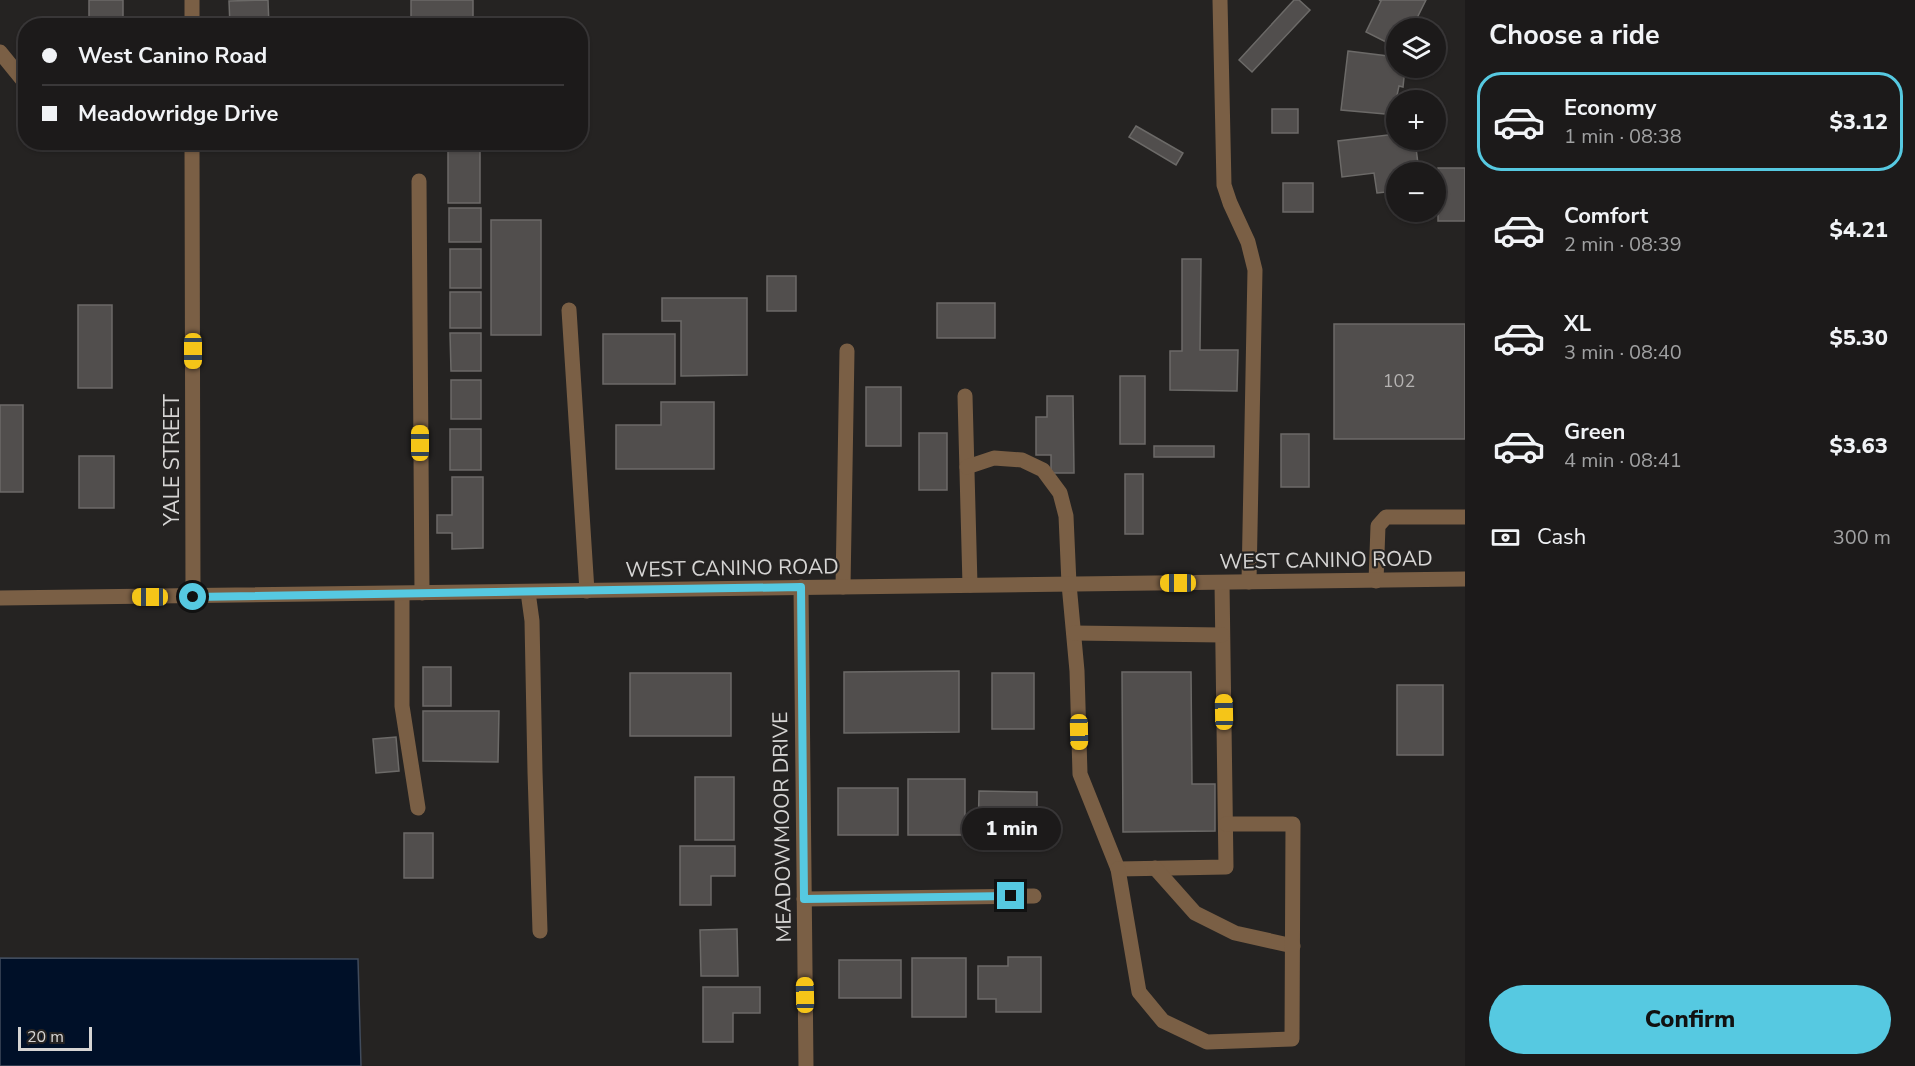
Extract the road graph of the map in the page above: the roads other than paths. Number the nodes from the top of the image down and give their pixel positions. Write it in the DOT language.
graph roads {
  1 [pos="192,0"];
  2 [pos="1220,0"];
  3 [pos="192,18"];
  4 [pos="0,52"];
  5 [pos="18,74"];
  6 [pos="192,150"];
  7 [pos="419,181"];
  8 [pos="569,310"];
  9 [pos="848,351"];
  10 [pos="965,396"];
  11 [pos="967,467"];
  12 [pos="1465,517"];
  13 [pos="1465,579"];
  14 [pos="1376,580"];
  15 [pos="1249,582"];
  16 [pos="1222,583"];
  17 [pos="1069,584"];
  18 [pos="970,585"];
  19 [pos="801,587"];
  20 [pos="843,587"];
  21 [pos="587,591"];
  22 [pos="528,592"];
  23 [pos="422,593"];
  24 [pos="402,594"];
  25 [pos="193,597"];
  26 [pos="0,598"];
  27 [pos="1074,633"];
  28 [pos="1222,635"];
  29 [pos="418,808"];
  30 [pos="1226,824"];
  31 [pos="1155,868"];
  32 [pos="1118,869"];
  33 [pos="1034,896"];
  34 [pos="804,899"];
  35 [pos="540,931"];
  36 [pos="1293,946"];
  37 [pos="806,1066"];
  1 -- 3 [label="street"];
  2 -- 15 [label="street"];
  4 -- 5 [label="street"];
  6 -- 25 [label="street, YALE STREET"];
  7 -- 23 [label="street"];
  8 -- 21 [label="street"];
  9 -- 20 [label="street"];
  10 -- 11 [label="street"];
  11 -- 17 [label="street"];
  11 -- 18 [label="street"];
  12 -- 14 [label="street"];
  13 -- 14 [label="street, WEST CANINO ROAD"];
  14 -- 15 [label="street, WEST CANINO ROAD"];
  15 -- 16 [label="street, WEST CANINO ROAD"];
  16 -- 17 [label="street, WEST CANINO ROAD"];
  16 -- 28 [label="street"];
  17 -- 18 [label="street, WEST CANINO ROAD"];
  17 -- 27 [label="street"];
  18 -- 20 [label="street, WEST CANINO ROAD"];
  19 -- 20 [label="street, WEST CANINO ROAD"];
  19 -- 21 [label="street, WEST CANINO ROAD"];
  19 -- 34 [label="street, MEADOWMOOR DRIVE"];
  21 -- 22 [label="street, WEST CANINO ROAD"];
  22 -- 23 [label="street, WEST CANINO ROAD"];
  22 -- 35 [label="street"];
  23 -- 24 [label="street, WEST CANINO ROAD"];
  24 -- 25 [label="street, WEST CANINO ROAD"];
  24 -- 29 [label="street"];
  25 -- 26 [label="street, WEST CANINO ROAD"];
  27 -- 28 [label="street"];
  27 -- 32 [label="street"];
  28 -- 30 [label="street"];
  30 -- 31 [label="street"];
  30 -- 36 [label="street"];
  31 -- 32 [label="street"];
  31 -- 36 [label="street"];
  32 -- 36 [label="street"];
  33 -- 34 [label="street"];
  34 -- 37 [label="street, MEADOWMOOR DRIVE"];
}
